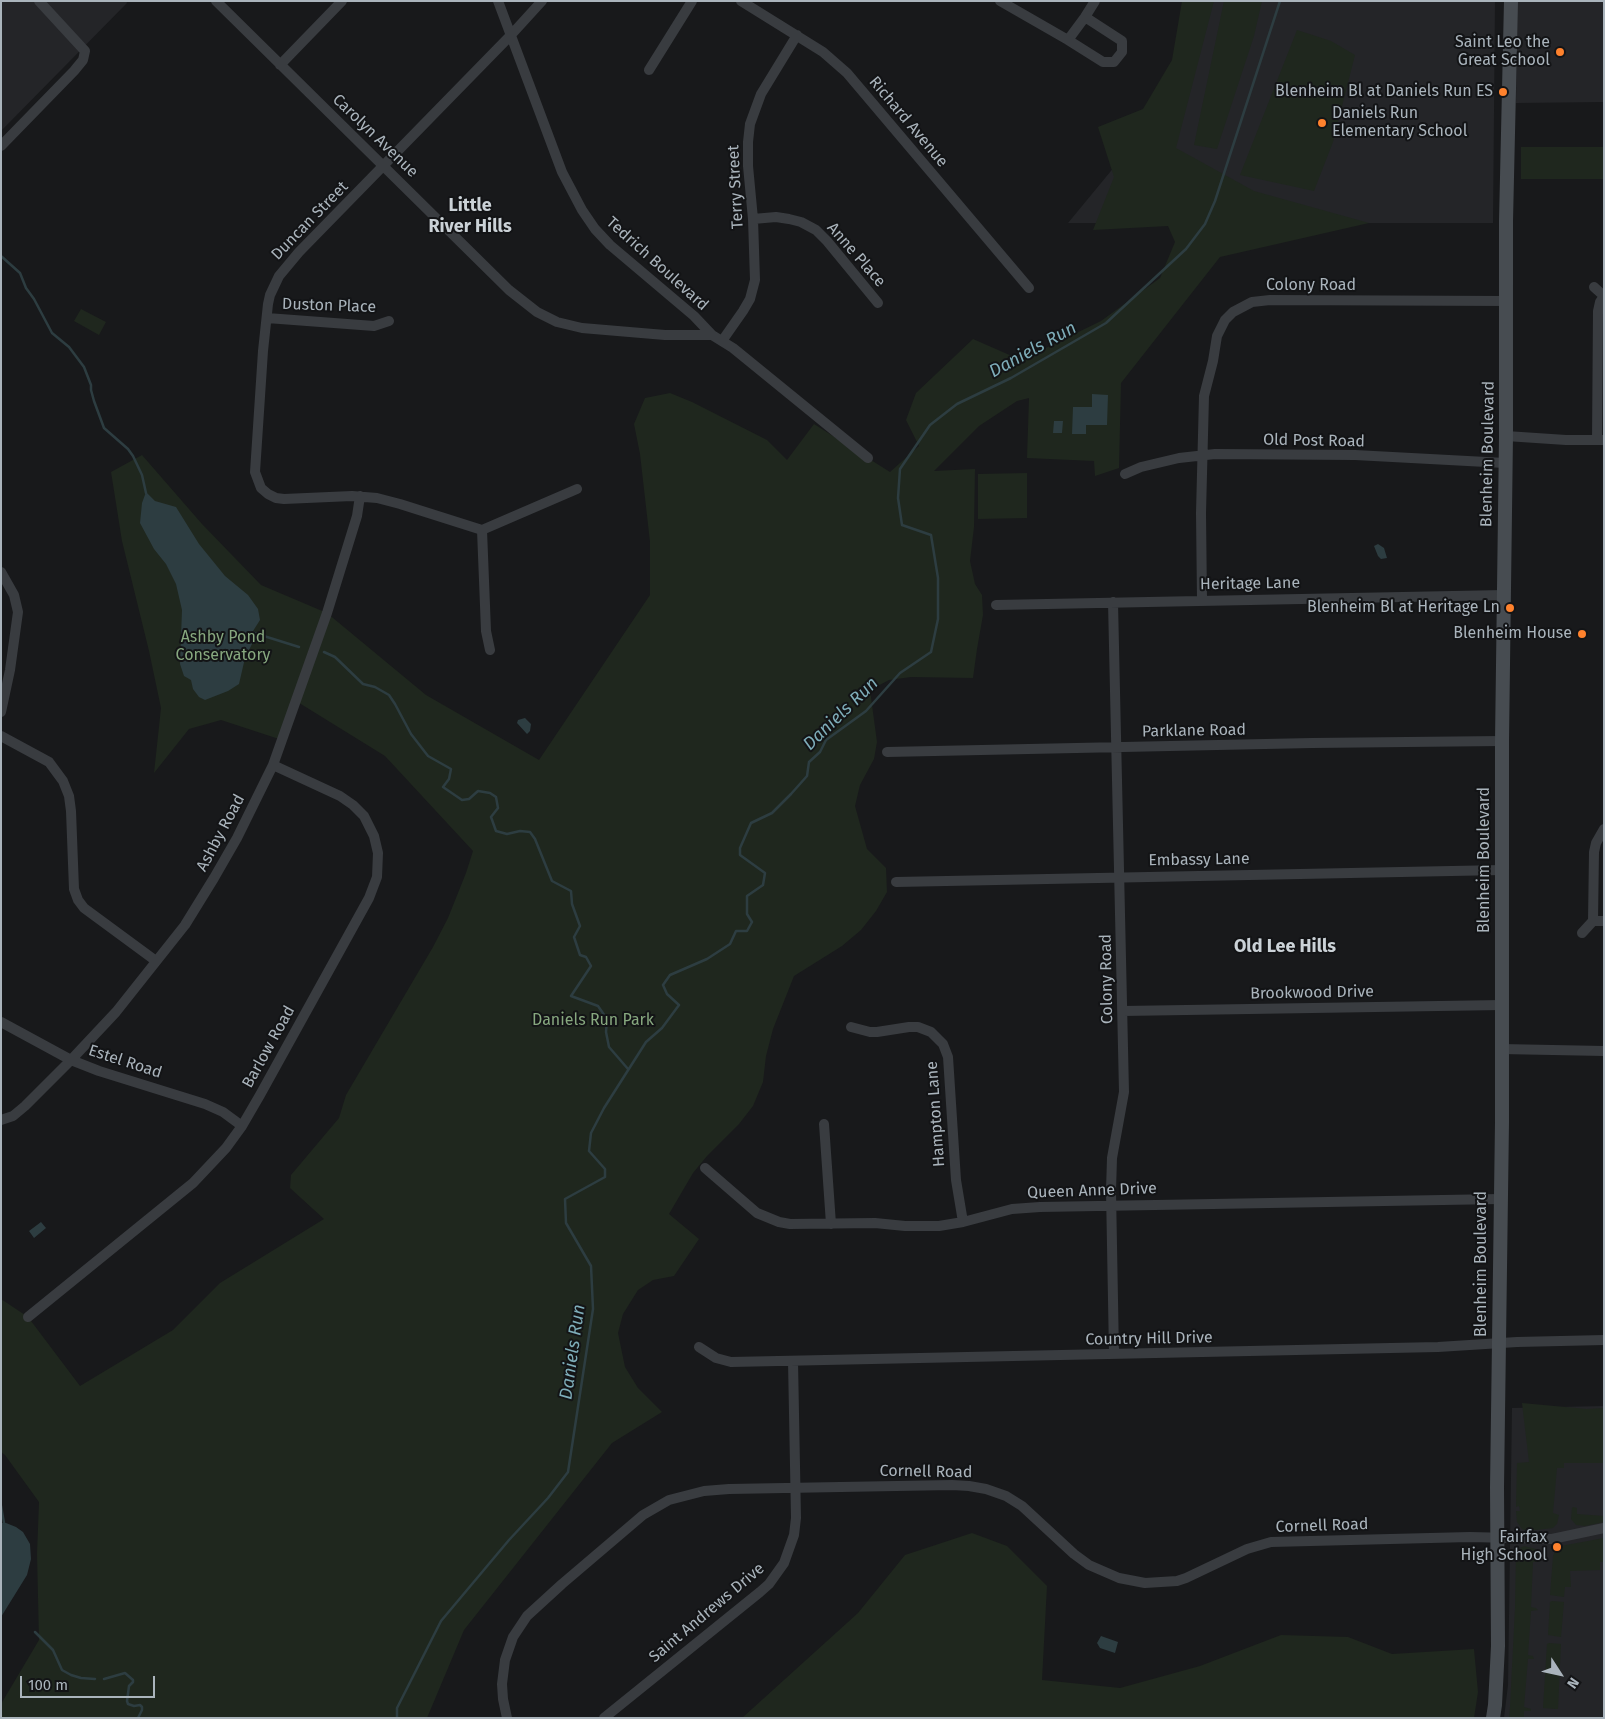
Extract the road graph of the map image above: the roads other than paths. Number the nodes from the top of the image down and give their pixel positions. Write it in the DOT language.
graph roads {
  1 [pos="39,1"];
  2 [pos="216,1"];
  3 [pos="342,1"];
  4 [pos="498,1"];
  5 [pos="542,1"];
  6 [pos="692,1"];
  7 [pos="741,1"];
  8 [pos="1000,1"];
  9 [pos="1094,1"];
  10 [pos="1511,1"];
  11 [pos="1085,17"];
  12 [pos="511,35"];
  13 [pos="797,35"];
  14 [pos="1068,40"];
  15 [pos="280,65"];
  16 [pos="649,70"];
  17 [pos="1,146"];
  18 [pos="384,166"];
  19 [pos="753,219"];
  20 [pos="1594,287"];
  21 [pos="1029,288"];
  22 [pos="1604,296"];
  23 [pos="1506,301"];
  24 [pos="878,303"];
  25 [pos="267,318"];
  26 [pos="390,321"];
  27 [pos="712,335"];
  28 [pos="722,341"];
  29 [pos="1506,436"];
  30 [pos="1600,440"];
  31 [pos="1203,456"];
  32 [pos="868,458"];
  33 [pos="1505,463"];
  34 [pos="1125,474"];
  35 [pos="577,488"];
  36 [pos="360,496"];
  37 [pos="482,530"];
  38 [pos="1,572"];
  39 [pos="1504,594"];
  40 [pos="1202,600"];
  41 [pos="1113,602"];
  42 [pos="996,605"];
  43 [pos="490,650"];
  44 [pos="1,712"];
  45 [pos="1,736"];
  46 [pos="1502,741"];
  47 [pos="1117,747"];
  48 [pos="887,752"];
  49 [pos="273,765"];
  50 [pos="1604,829"];
  51 [pos="1502,870"];
  52 [pos="1120,877"];
  53 [pos="896,882"];
  54 [pos="1598,921"];
  55 [pos="1582,933"];
  56 [pos="156,961"];
  57 [pos="1502,1005"];
  58 [pos="1123,1011"];
  59 [pos="1,1022"];
  60 [pos="851,1027"];
  61 [pos="1501,1048"];
  62 [pos="1604,1051"];
  63 [pos="72,1060"];
  64 [pos="1,1120"];
  65 [pos="824,1124"];
  66 [pos="242,1126"];
  67 [pos="705,1168"];
  68 [pos="1500,1199"];
  69 [pos="1111,1205"];
  70 [pos="963,1222"];
  71 [pos="830,1224"];
  72 [pos="28,1317"];
  73 [pos="1604,1340"];
  74 [pos="1499,1344"];
  75 [pos="699,1346"];
  76 [pos="1114,1354"];
  77 [pos="793,1361"];
  78 [pos="796,1487"];
  79 [pos="1604,1528"];
  80 [pos="1497,1538"];
  81 [pos="507,1718"];
  82 [pos="604,1718"];
  83 [pos="1493,1718"];
  1 -- 17 [label="street"];
  2 -- 15 [label="street, Carolyn Avenue"];
  3 -- 15 [label="street"];
  4 -- 12 [label="street, Tedrich Boulevard"];
  5 -- 12 [label="street, Duncan Street"];
  6 -- 16 [label="street"];
  7 -- 13 [label="street, Richard Avenue"];
  8 -- 14 [label="street"];
  9 -- 11 [label="street"];
  10 -- 23 [label="main road, Blenheim Boulevard"];
  11 -- 14 [label="street"];
  11 -- 14 [label="street"];
  12 -- 18 [label="street, Duncan Street"];
  12 -- 27 [label="street, Tedrich Boulevard"];
  13 -- 19 [label="street, Terry Street"];
  13 -- 21 [label="street, Richard Avenue"];
  15 -- 18 [label="street, Carolyn Avenue"];
  18 -- 25 [label="street, Duncan Street"];
  18 -- 27 [label="street, Carolyn Avenue"];
  19 -- 24 [label="street, Anne Place"];
  19 -- 28 [label="street, Terry Street"];
  20 -- 22 [label="street"];
  22 -- 30 [label="street"];
  23 -- 29 [label="main road, Blenheim Boulevard"];
  23 -- 31 [label="street, Colony Road"];
  25 -- 26 [label="street, Duston Place"];
  25 -- 36 [label="street, Duncan Street"];
  27 -- 28 [label="street, Tedrich Boulevard"];
  28 -- 32 [label="street, Tedrich Boulevard"];
  29 -- 30 [label="street"];
  29 -- 33 [label="main road, Blenheim Boulevard"];
  31 -- 33 [label="street, Old Post Road"];
  31 -- 34 [label="street, Old Post Road"];
  31 -- 40 [label="street, Colony Road"];
  33 -- 39 [label="main road, Blenheim Boulevard"];
  35 -- 37 [label="street"];
  36 -- 37 [label="street, Duncan Street"];
  36 -- 49 [label="street, Ashby Road"];
  37 -- 43 [label="street"];
  38 -- 44 [label="street"];
  39 -- 40 [label="street, Heritage Lane"];
  39 -- 46 [label="main road, Blenheim Boulevard"];
  40 -- 41 [label="street, Heritage Lane"];
  41 -- 42 [label="street, Heritage Lane"];
  41 -- 47 [label="street, Colony Road"];
  45 -- 56 [label="street"];
  46 -- 47 [label="street, Parklane Road"];
  46 -- 51 [label="main road, Blenheim Boulevard"];
  47 -- 48 [label="street, Parklane Road"];
  47 -- 52 [label="street, Colony Road"];
  49 -- 56 [label="street, Ashby Road"];
  49 -- 66 [label="street, Barlow Road"];
  50 -- 54 [label="street"];
  51 -- 52 [label="street, Embassy Lane"];
  51 -- 57 [label="main road, Blenheim Boulevard"];
  52 -- 53 [label="street, Embassy Lane"];
  52 -- 58 [label="street, Colony Road"];
  54 -- 55 [label="street"];
  56 -- 63 [label="street, Ashby Road"];
  57 -- 58 [label="street, Brookwood Drive"];
  57 -- 61 [label="main road, Blenheim Boulevard"];
  58 -- 69 [label="street, Colony Road"];
  59 -- 63 [label="street, Estel Road"];
  60 -- 70 [label="street, Hampton Lane"];
  61 -- 62 [label="street"];
  61 -- 68 [label="main road, Blenheim Boulevard"];
  63 -- 64 [label="street, Ashby Road"];
  63 -- 66 [label="street, Estel Road"];
  65 -- 71 [label="street"];
  66 -- 72 [label="street, Barlow Road"];
  67 -- 71 [label="street, Queen Anne Drive"];
  68 -- 69 [label="street, Queen Anne Drive"];
  68 -- 74 [label="main road, Blenheim Boulevard"];
  69 -- 70 [label="street, Queen Anne Drive"];
  69 -- 76 [label="street, Colony Road"];
  70 -- 71 [label="street, Queen Anne Drive"];
  73 -- 74 [label="street, Country Hill Drive"];
  74 -- 76 [label="street, Country Hill Drive"];
  74 -- 80 [label="main road, Blenheim Boulevard"];
  75 -- 77 [label="street, Country Hill Drive"];
  76 -- 77 [label="street, Country Hill Drive"];
  77 -- 78 [label="street, Saint Andrews Drive"];
  78 -- 80 [label="street, Cornell Road"];
  78 -- 81 [label="street, Cornell Road"];
  78 -- 82 [label="street, Saint Andrews Drive"];
  79 -- 80 [label="street, Cornell Road"];
  80 -- 83 [label="main road, Blenheim Boulevard"];
}
